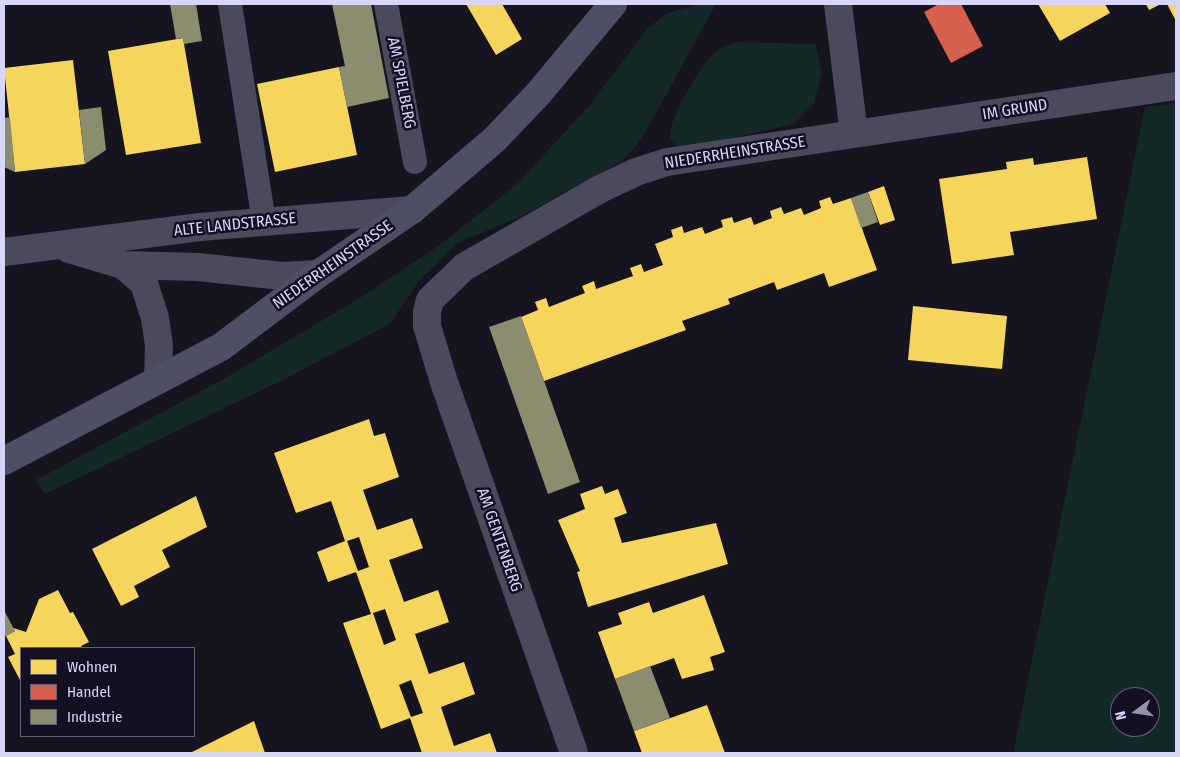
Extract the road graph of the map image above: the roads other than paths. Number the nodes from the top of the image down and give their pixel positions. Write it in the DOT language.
graph roads {
  1 [pos="230,4"];
  2 [pos="386,4"];
  3 [pos="612,4"];
  4 [pos="838,4"];
  5 [pos="1176,86"];
  6 [pos="854,134"];
  7 [pos="415,162"];
  8 [pos="412,210"];
  9 [pos="264,222"];
  10 [pos="58,246"];
  11 [pos="4,252"];
  12 [pos="123,266"];
  13 [pos="318,274"];
  14 [pos="427,326"];
  15 [pos="158,380"];
  16 [pos="4,461"];
  17 [pos="574,753"];
  1 -- 9 [label="lane"];
  2 -- 7 [label="lane, AM SPIELBERG"];
  3 -- 8 [label="main road, NIEDERRHEINSTRASSE"];
  4 -- 6 [label="street"];
  5 -- 6 [label="street, IM GRUND"];
  6 -- 14 [label="street, NIEDERRHEINSTRASSE"];
  8 -- 9 [label="street, ALTE LANDSTRASSE"];
  8 -- 13 [label="main road, NIEDERRHEINSTRASSE"];
  9 -- 10 [label="street, ALTE LANDSTRASSE"];
  10 -- 11 [label="street, ALTE LANDSTRASSE"];
  10 -- 12 [label="street, ALTE LANDSTRASSE"];
  12 -- 13 [label="street, ALTE LANDSTRASSE"];
  12 -- 15 [label="street, ALTE LANDSTRASSE"];
  13 -- 15 [label="main road, NIEDERRHEINSTRASSE"];
  14 -- 17 [label="street, AM GENTENBERG"];
  15 -- 16 [label="main road, NIEDERRHEINSTRASSE"];
}
